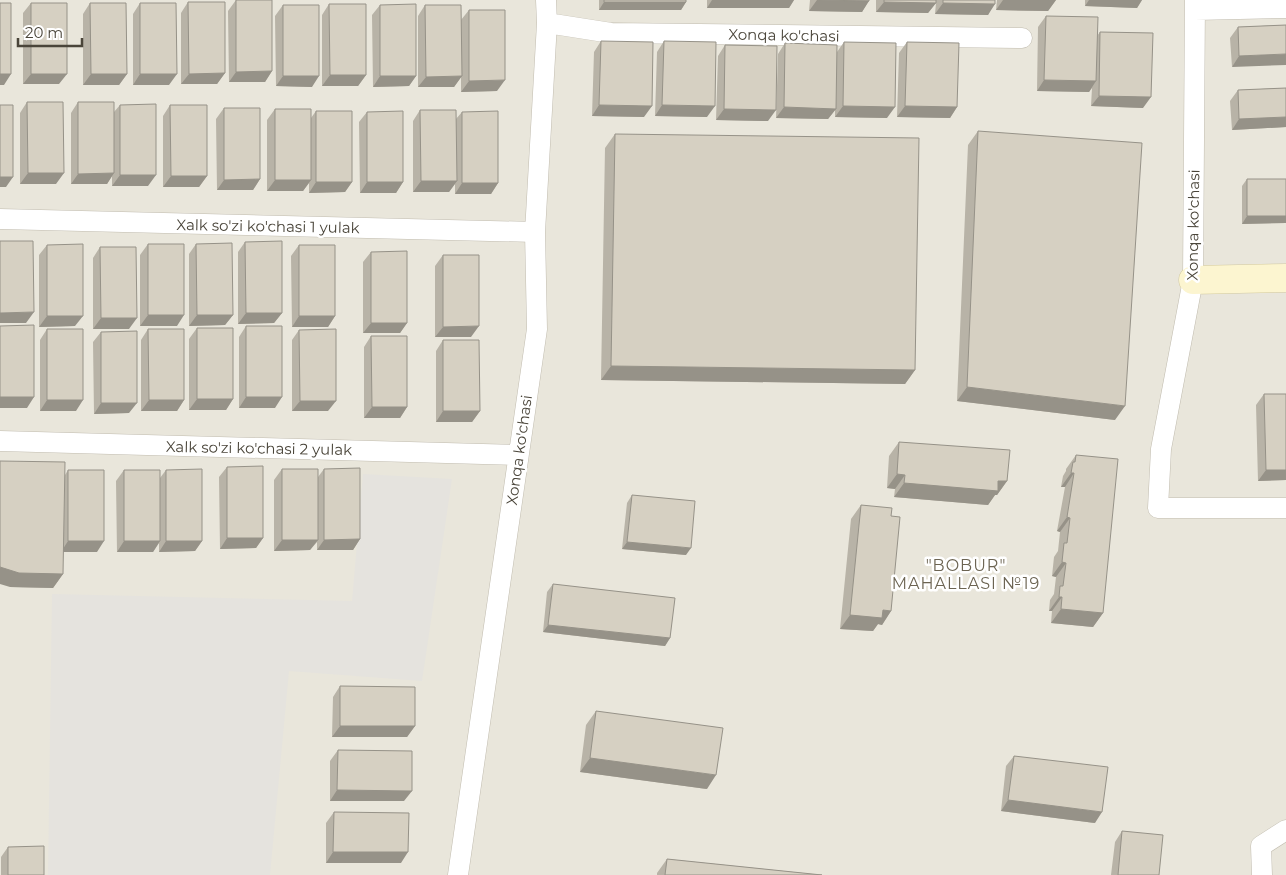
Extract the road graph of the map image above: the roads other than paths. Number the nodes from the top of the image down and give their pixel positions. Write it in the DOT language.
graph roads {
  1 [pos="546,0"];
  2 [pos="1195,5"];
  3 [pos="1286,8"];
  4 [pos="547,23"];
  5 [pos="1022,38"];
  6 [pos="0,219"];
  7 [pos="536,232"];
  8 [pos="1286,278"];
  9 [pos="1193,280"];
  10 [pos="0,441"];
  11 [pos="518,455"];
  12 [pos="1286,508"];
  13 [pos="1286,830"];
  14 [pos="458,875"];
  15 [pos="1262,875"];
  1 -- 4 [label="street, Xonqa ko'chasi"];
  2 -- 3 [label="street"];
  2 -- 9 [label="street, Xonqa ko'chasi"];
  4 -- 5 [label="street, Xonqa ko'chasi"];
  4 -- 7 [label="street, Xonqa ko'chasi"];
  6 -- 7 [label="street, Xalk so'zi ko'chasi 1 yulak"];
  7 -- 11 [label="street, Xonqa ko'chasi"];
  8 -- 9 [label="street"];
  9 -- 12 [label="street, Xonqa ko'chasi"];
  10 -- 11 [label="street, Xalk so'zi ko'chasi 2 yulak"];
  11 -- 14 [label="street, Xonqa ko'chasi"];
  13 -- 15 [label="street"];
}
